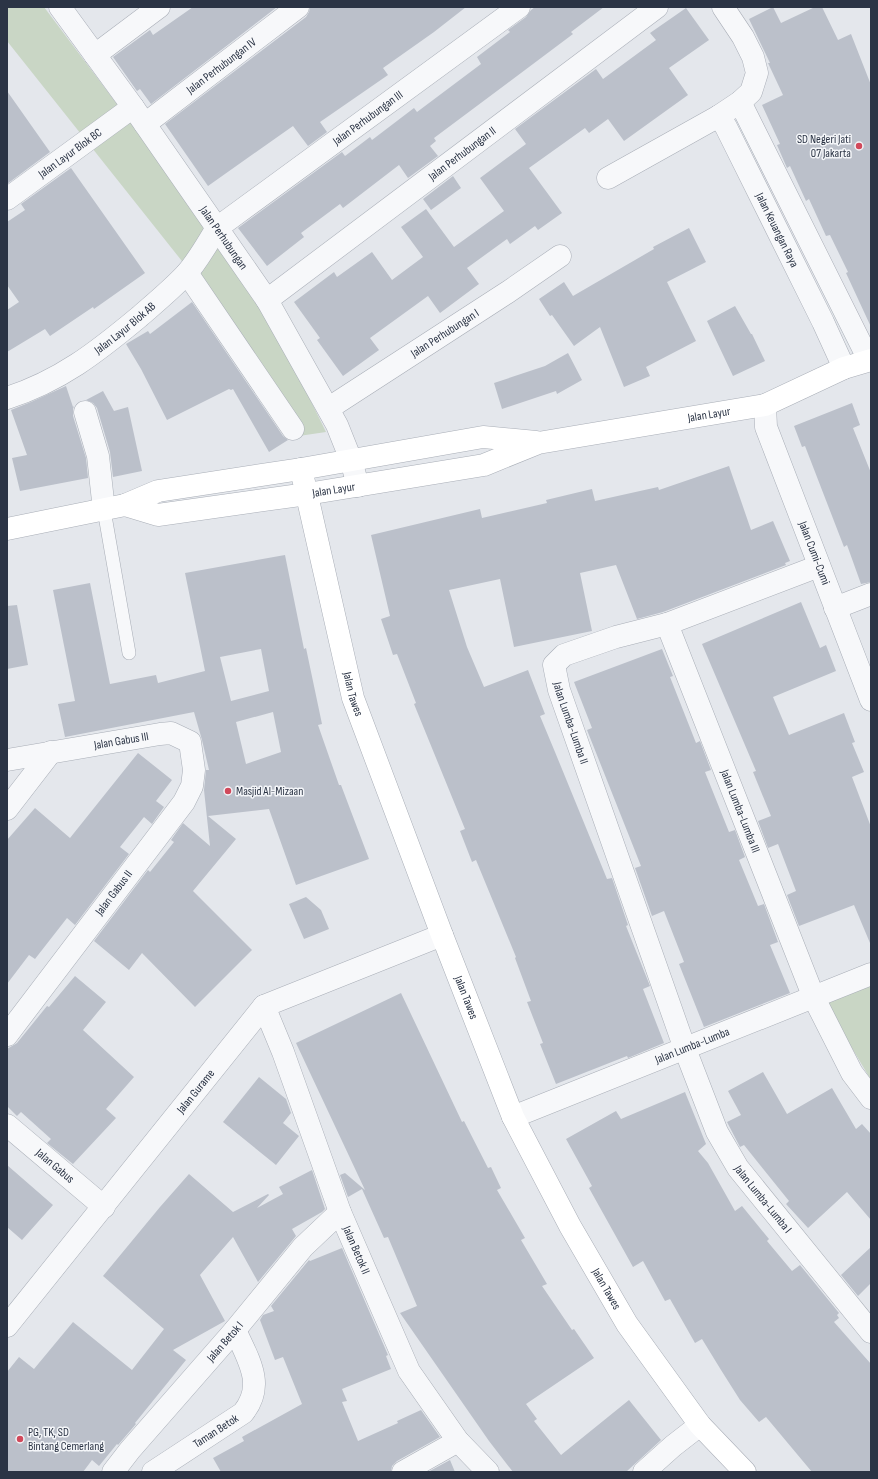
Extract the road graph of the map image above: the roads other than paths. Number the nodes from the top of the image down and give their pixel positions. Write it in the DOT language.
graph roads {
  1 [pos="60,7"];
  2 [pos="159,7"];
  3 [pos="298,7"];
  4 [pos="519,7"];
  5 [pos="657,7"];
  6 [pos="723,7"];
  7 [pos="95,55"];
  8 [pos="740,102"];
  9 [pos="139,116"];
  10 [pos="719,116"];
  11 [pos="608,178"];
  12 [pos="7,199"];
  13 [pos="217,228"];
  14 [pos="560,256"];
  15 [pos="187,273"];
  16 [pos="267,300"];
  17 [pos="870,360"];
  18 [pos="844,368"];
  19 [pos="7,398"];
  20 [pos="766,405"];
  21 [pos="329,408"];
  22 [pos="85,412"];
  23 [pos="293,429"];
  24 [pos="538,442"];
  25 [pos="351,460"];
  26 [pos="301,469"];
  27 [pos="358,486"];
  28 [pos="307,494"];
  29 [pos="125,505"];
  30 [pos="104,510"];
  31 [pos="7,529"];
  32 [pos="819,566"];
  33 [pos="871,594"];
  34 [pos="835,608"];
  35 [pos="667,624"];
  36 [pos="128,653"];
  37 [pos="871,700"];
  38 [pos="190,742"];
  39 [pos="51,752"];
  40 [pos="7,760"];
  41 [pos="7,809"];
  42 [pos="442,935"];
  43 [pos="871,974"];
  44 [pos="814,998"];
  45 [pos="264,1006"];
  46 [pos="7,1034"];
  47 [pos="685,1049"];
  48 [pos="871,1098"];
  49 [pos="513,1117"];
  50 [pos="7,1125"];
  51 [pos="104,1207"];
  52 [pos="340,1212"];
  53 [pos="7,1326"];
  54 [pos="235,1330"];
  55 [pos="871,1332"];
  56 [pos="700,1425"];
  57 [pos="458,1441"];
  58 [pos="130,1450"];
  59 [pos="113,1472"];
  60 [pos="153,1472"];
  61 [pos="403,1472"];
  62 [pos="488,1472"];
  63 [pos="644,1472"];
  64 [pos="745,1472"];
  1 -- 7 [label="street, Jalan Perhubungan"];
  2 -- 7 [label="street"];
  3 -- 9 [label="street, Jalan Perhubungan IV"];
  4 -- 13 [label="street, Jalan Perhubungan III"];
  5 -- 16 [label="street, Jalan Perhubungan II"];
  6 -- 8 [label="street"];
  7 -- 9 [label="street, Jalan Perhubungan"];
  8 -- 10 [label="street"];
  8 -- 17 [label="street, Jalan Keuangan Raya"];
  9 -- 12 [label="street, Jalan Layur Blok BC"];
  9 -- 13 [label="street, Jalan Perhubungan"];
  10 -- 11 [label="street"];
  10 -- 18 [label="street, Jalan Keuangan Raya"];
  13 -- 15 [label="street, Jalan Layur Blok AB"];
  13 -- 16 [label="street, Jalan Perhubungan"];
  14 -- 21 [label="street, Jalan Perhubungan I"];
  15 -- 19 [label="street, Jalan Layur Blok AB"];
  15 -- 23 [label="street"];
  16 -- 21 [label="street, Jalan Perhubungan"];
  17 -- 18 [label="street, Jalan Layur"];
  18 -- 20 [label="street, Jalan Layur"];
  20 -- 24 [label="street, Jalan Layur"];
  20 -- 32 [label="street, Jalan Cumi-Cumi"];
  21 -- 25 [label="street, Jalan Perhubungan"];
  22 -- 30 [label="street"];
  24 -- 25 [label="street, Jalan Layur"];
  24 -- 27 [label="street, Jalan Layur"];
  25 -- 26 [label="street, Jalan Layur"];
  25 -- 27 [label="street, Jalan Perhubungan"];
  26 -- 28 [label="street, Jalan Tawes"];
  26 -- 29 [label="street, Jalan Layur"];
  27 -- 28 [label="street, Jalan Layur"];
  28 -- 29 [label="street, Jalan Layur"];
  28 -- 42 [label="street, Jalan Tawes"];
  29 -- 30 [label="street, Jalan Layur"];
  30 -- 31 [label="street, Jalan Layur"];
  30 -- 36 [label="lane"];
  32 -- 34 [label="street, Jalan Cumi-Cumi"];
  32 -- 35 [label="street, Jalan Lumba-Lumba II"];
  33 -- 34 [label="street"];
  34 -- 37 [label="street, Jalan Cumi-Cumi"];
  35 -- 44 [label="street, Jalan Lumba-Lumba III"];
  35 -- 47 [label="street, Jalan Lumba-Lumba II"];
  38 -- 39 [label="street, Jalan Gabus III"];
  38 -- 46 [label="street, Jalan Gabus II"];
  39 -- 40 [label="street, Jalan Gabus III"];
  39 -- 41 [label="street"];
  42 -- 45 [label="street, Jalan Gurame"];
  42 -- 49 [label="street, Jalan Tawes"];
  43 -- 44 [label="street, Jalan Lumba-Lumba"];
  44 -- 47 [label="street, Jalan Lumba-Lumba"];
  44 -- 48 [label="street, Jalan Lumba-Lumba III"];
  45 -- 51 [label="street, Jalan Gurame"];
  45 -- 52 [label="street, Jalan Betok II"];
  47 -- 49 [label="street, Jalan Lumba-Lumba"];
  47 -- 55 [label="street, Jalan Lumba-Lumba I"];
  49 -- 56 [label="street, Jalan Tawes"];
  50 -- 51 [label="street, Jalan Gabus"];
  51 -- 53 [label="street, Jalan Gurame"];
  52 -- 54 [label="street, Jalan Betok I"];
  52 -- 57 [label="street, Jalan Betok II"];
  54 -- 58 [label="street, Jalan Betok I"];
  54 -- 60 [label="street, Taman Betok"];
  56 -- 63 [label="street"];
  56 -- 64 [label="street, Jalan Tawes"];
  57 -- 61 [label="street"];
  57 -- 62 [label="street, Jalan Betok II"];
  58 -- 59 [label="street, Jalan Betok I"];
  58 -- 60 [label="street"];
}
